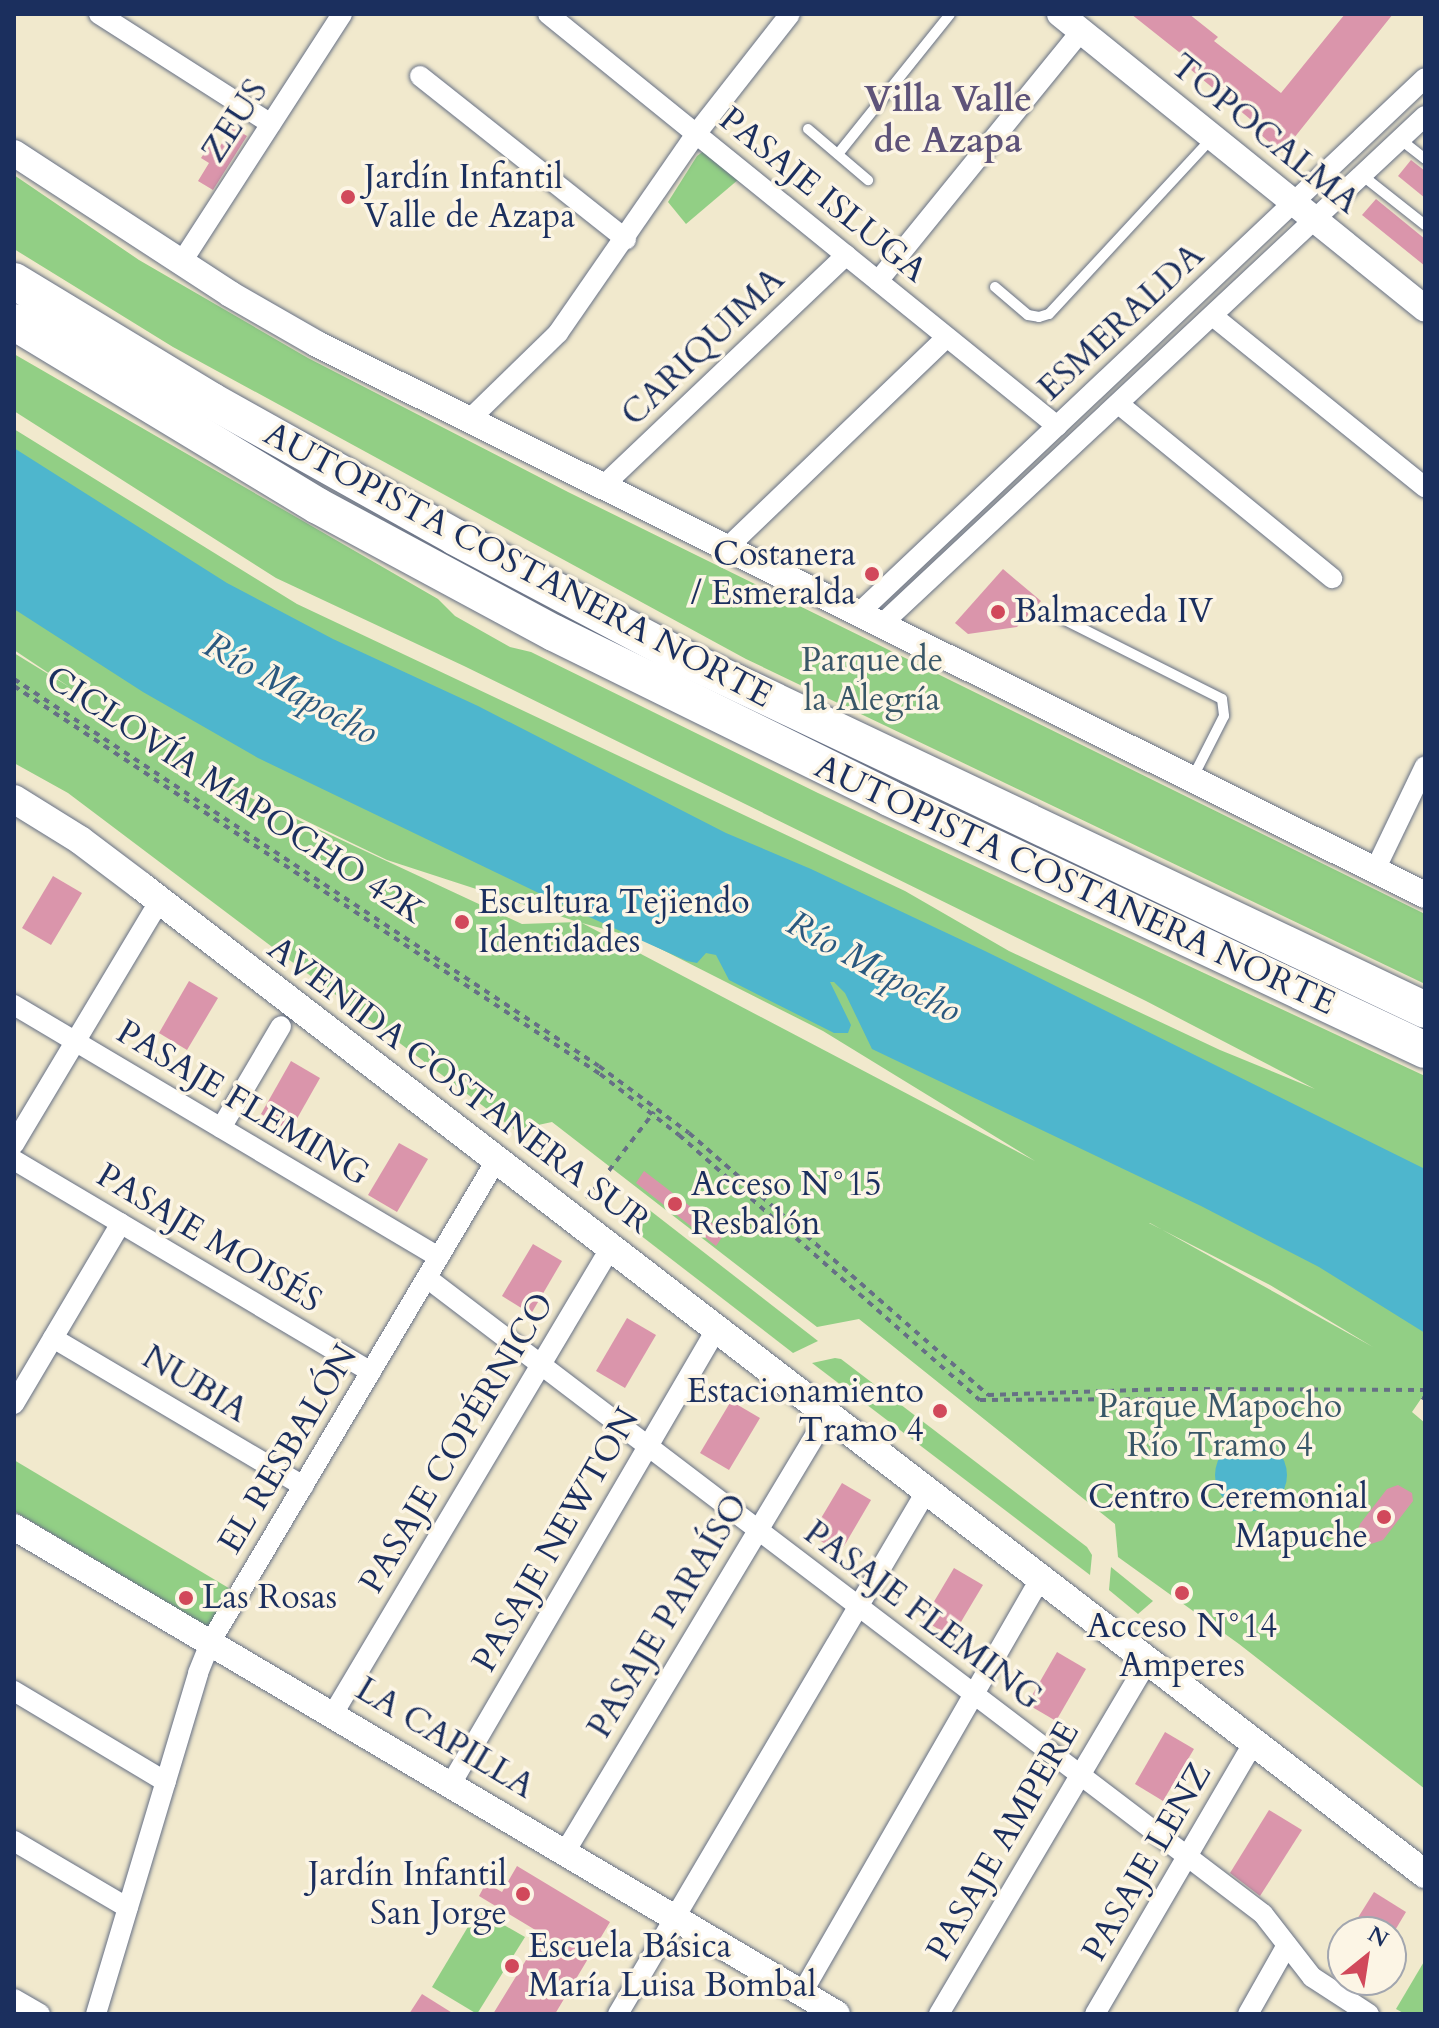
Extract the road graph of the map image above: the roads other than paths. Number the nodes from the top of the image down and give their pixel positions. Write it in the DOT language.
graph roads {
  1 [pos="99,14"];
  2 [pos="548,14"];
  3 [pos="790,14"];
  4 [pos="950,14"];
  5 [pos="1060,14"];
  6 [pos="332,18"];
  7 [pos="1081,31"];
  8 [pos="420,76"];
  9 [pos="1425,78"];
  10 [pos="1425,116"];
  11 [pos="271,124"];
  12 [pos="808,129"];
  13 [pos="696,134"];
  14 [pos="1213,137"];
  15 [pos="1401,140"];
  16 [pos="14,153"];
  17 [pos="838,154"];
  18 [pos="1425,159"];
  19 [pos="1363,176"];
  20 [pos="868,180"];
  21 [pos="1294,203"];
  22 [pos="1316,221"];
  23 [pos="1425,225"];
  24 [pos="626,239"];
  25 [pos="846,255"];
  26 [pos="181,263"];
  27 [pos="14,281"];
  28 [pos="878,281"];
  29 [pos="995,287"];
  30 [pos="1425,309"];
  31 [pos="1214,317"];
  32 [pos="14,322"];
  33 [pos="947,337"];
  34 [pos="1120,405"];
  35 [pos="471,418"];
  36 [pos="1057,426"];
  37 [pos="604,485"];
  38 [pos="1425,487"];
  39 [pos="728,547"];
  40 [pos="1332,578"];
  41 [pos="871,618"];
  42 [pos="1063,619"];
  43 [pos="1425,766"];
  44 [pos="1192,779"];
  45 [pos="14,799"];
  46 [pos="1375,870"];
  47 [pos="1425,895"];
  48 [pos="160,900"];
  49 [pos="14,1005"];
  50 [pos="1425,1010"];
  51 [pos="281,1026"];
  52 [pos="75,1041"];
  53 [pos="1425,1050"];
  54 [pos="221,1128"];
  55 [pos="14,1144"];
  56 [pos="497,1159"];
  57 [pos="14,1160"];
  58 [pos="121,1223"];
  59 [pos="611,1247"];
  60 [pos="439,1257"];
  61 [pos="427,1278"];
  62 [pos="717,1328"];
  63 [pos="53,1338"];
  64 [pos="540,1365"];
  65 [pos="371,1372"];
  66 [pos="14,1404"];
  67 [pos="828,1414"];
  68 [pos="648,1446"];
  69 [pos="303,1486"];
  70 [pos="927,1490"];
  71 [pos="14,1527"];
  72 [pos="758,1530"];
  73 [pos="1041,1578"];
  74 [pos="858,1607"];
  75 [pos="211,1641"];
  76 [pos="1148,1660"];
  77 [pos="14,1691"];
  78 [pos="974,1695"];
  79 [pos="333,1714"];
  80 [pos="1254,1742"];
  81 [pos="1079,1775"];
  82 [pos="166,1782"];
  83 [pos="451,1784"];
  84 [pos="14,1841"];
  85 [pos="565,1852"];
  86 [pos="1187,1857"];
  87 [pos="1425,1874"];
  88 [pos="128,1908"];
  89 [pos="675,1918"];
  90 [pos="1287,1945"];
  91 [pos="802,1993"];
  92 [pos="14,1999"];
  93 [pos="40,2014"];
  94 [pos="96,2014"];
  95 [pos="618,2014"];
  96 [pos="837,2014"];
  97 [pos="939,2014"];
  98 [pos="1095,2014"];
  99 [pos="1248,2014"];
  100 [pos="1369,2014"];
  1 -- 11 [label="street"];
  2 -- 13 [label="street, PASAJE ISLUGA"];
  3 -- 13 [label="street"];
  4 -- 17 [label="lane"];
  5 -- 7 [label="street, TOPOCALMA"];
  6 -- 11 [label="street, ZEUS"];
  7 -- 14 [label="street, TOPOCALMA"];
  7 -- 28 [label="street"];
  8 -- 24 [label="street"];
  9 -- 21 [label="street, ESMERALDA"];
  10 -- 15 [label="street, ESMERALDA"];
  11 -- 26 [label="street, ZEUS"];
  12 -- 17 [label="lane"];
  13 -- 24 [label="street"];
  13 -- 25 [label="street, PASAJE ISLUGA"];
  14 -- 21 [label="street, TOPOCALMA"];
  14 -- 29 [label="lane"];
  15 -- 18 [label="lane"];
  15 -- 19 [label="street, ESMERALDA"];
  16 -- 26 [label="street"];
  17 -- 20 [label="lane"];
  19 -- 22 [label="street, ESMERALDA"];
  19 -- 23 [label="lane"];
  21 -- 22 [label="street, TOPOCALMA"];
  21 -- 36 [label="street, ESMERALDA"];
  22 -- 30 [label="street, TOPOCALMA"];
  22 -- 31 [label="street, ESMERALDA"];
  24 -- 35 [label="street"];
  25 -- 28 [label="street, PASAJE ISLUGA"];
  25 -- 37 [label="street, CARIQUIMA"];
  26 -- 35 [label="street"];
  27 -- 50 [label="highway, AUTOPISTA COSTANERA NORTE"];
  28 -- 33 [label="street, PASAJE ISLUGA"];
  31 -- 34 [label="street, ESMERALDA"];
  31 -- 38 [label="street"];
  32 -- 53 [label="highway, AUTOPISTA COSTANERA NORTE"];
  33 -- 36 [label="street, PASAJE ISLUGA"];
  33 -- 39 [label="street"];
  34 -- 40 [label="street"];
  34 -- 41 [label="street, ESMERALDA"];
  35 -- 37 [label="street"];
  36 -- 41 [label="street, ESMERALDA"];
  37 -- 39 [label="street"];
  39 -- 41 [label="street"];
  41 -- 44 [label="street"];
  42 -- 44 [label="lane"];
  43 -- 46 [label="street"];
  44 -- 46 [label="street"];
  45 -- 48 [label="main road, AVENIDA COSTANERA SUR"];
  46 -- 47 [label="street"];
  48 -- 52 [label="street"];
  48 -- 56 [label="main road, AVENIDA COSTANERA SUR"];
  49 -- 52 [label="street, PASAJE FLEMING"];
  51 -- 54 [label="street"];
  52 -- 54 [label="street, PASAJE FLEMING"];
  52 -- 55 [label="street"];
  54 -- 60 [label="street, PASAJE FLEMING"];
  56 -- 59 [label="main road, AVENIDA COSTANERA SUR"];
  56 -- 60 [label="street, EL RESBALÓN"];
  57 -- 58 [label="street, PASAJE MOISÉS"];
  58 -- 63 [label="street"];
  58 -- 65 [label="street, PASAJE MOISÉS"];
  59 -- 62 [label="main road, AVENIDA COSTANERA SUR"];
  59 -- 64 [label="street, PASAJE COPÉRNICO"];
  60 -- 61 [label="street, EL RESBALÓN"];
  61 -- 64 [label="street, PASAJE FLEMING"];
  61 -- 65 [label="street, EL RESBALÓN"];
  62 -- 67 [label="main road, AVENIDA COSTANERA SUR"];
  62 -- 68 [label="street, PASAJE NEWTON"];
  63 -- 66 [label="street"];
  63 -- 69 [label="street, NUBIA"];
  64 -- 68 [label="street, PASAJE FLEMING"];
  64 -- 79 [label="street, PASAJE COPÉRNICO"];
  65 -- 69 [label="street, EL RESBALÓN"];
  67 -- 70 [label="main road, AVENIDA COSTANERA SUR"];
  67 -- 72 [label="street, PASAJE PARAÍSO"];
  68 -- 72 [label="street, PASAJE FLEMING"];
  68 -- 83 [label="street, PASAJE NEWTON"];
  69 -- 75 [label="street, EL RESBALÓN"];
  70 -- 73 [label="main road, AVENIDA COSTANERA SUR"];
  70 -- 74 [label="street"];
  71 -- 75 [label="street, LA CAPILLA"];
  72 -- 74 [label="street, PASAJE FLEMING"];
  72 -- 85 [label="street, PASAJE PARAÍSO"];
  73 -- 76 [label="main road, AVENIDA COSTANERA SUR"];
  73 -- 78 [label="street"];
  74 -- 78 [label="street, PASAJE FLEMING"];
  74 -- 89 [label="street"];
  75 -- 79 [label="street, LA CAPILLA"];
  75 -- 82 [label="street, EL RESBALÓN"];
  76 -- 80 [label="main road, AVENIDA COSTANERA SUR"];
  76 -- 81 [label="street, PASAJE AMPERE"];
  77 -- 82 [label="street"];
  78 -- 81 [label="street, PASAJE FLEMING"];
  78 -- 91 [label="street"];
  79 -- 83 [label="street, LA CAPILLA"];
  80 -- 86 [label="street, PASAJE LENZ"];
  80 -- 87 [label="main road, AVENIDA COSTANERA SUR"];
  81 -- 86 [label="street, PASAJE FLEMING"];
  81 -- 97 [label="street, PASAJE AMPERE"];
  82 -- 88 [label="street, EL RESBALÓN"];
  83 -- 85 [label="street, LA CAPILLA"];
  84 -- 88 [label="street"];
  85 -- 89 [label="street, LA CAPILLA"];
  86 -- 90 [label="street, PASAJE FLEMING"];
  86 -- 98 [label="street, PASAJE LENZ"];
  88 -- 94 [label="street, EL RESBALÓN"];
  89 -- 91 [label="street, LA CAPILLA"];
  89 -- 95 [label="street"];
  90 -- 99 [label="street"];
  90 -- 100 [label="street, PASAJE FLEMING"];
  91 -- 96 [label="street, LA CAPILLA"];
  92 -- 93 [label="street"];
}
